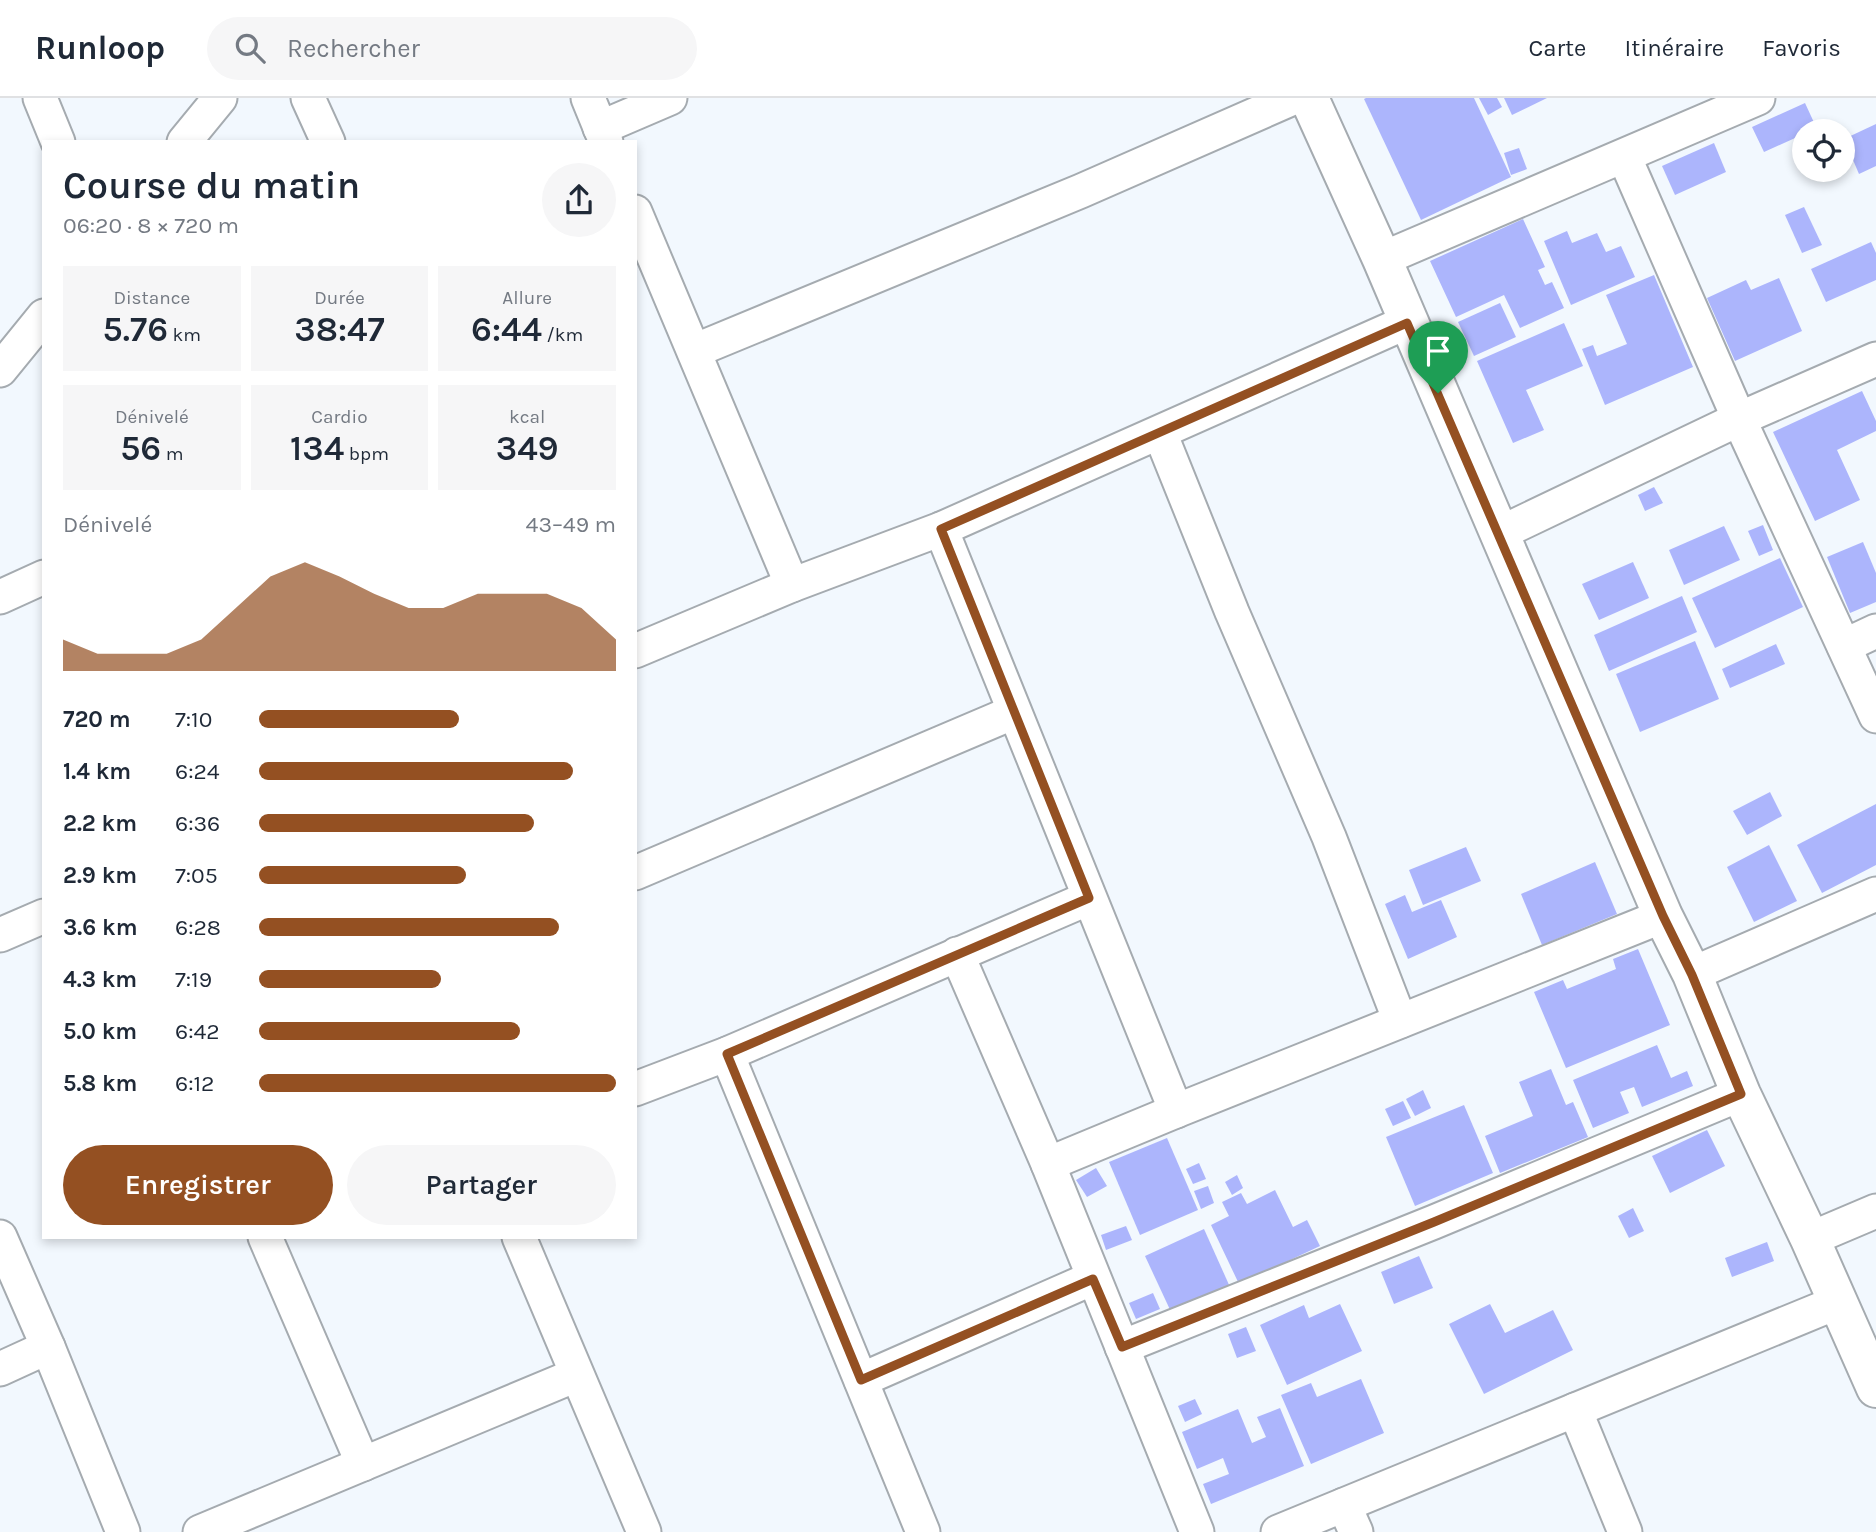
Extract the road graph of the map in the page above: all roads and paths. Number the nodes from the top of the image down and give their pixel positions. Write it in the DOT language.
graph roads {
  1 [pos="40,98"];
  2 [pos="220,98"];
  3 [pos="307,98"];
  4 [pos="670,98"];
  5 [pos="1293,98"];
  6 [pos="1309,98"];
  7 [pos="1758,98"];
  8 [pos="598,122"];
  9 [pos="57,140"];
  10 [pos="186,140"];
  11 [pos="327,140"];
  12 [pos="1624,156"];
  13 [pos="637,217"];
  14 [pos="1381,259"];
  15 [pos="42,318"];
  16 [pos="1407,323"];
  17 [pos="694,351"];
  18 [pos="1876,359"];
  19 [pos="0,370"];
  20 [pos="1739,419"];
  21 [pos="1160,433"];
  22 [pos="941,529"];
  23 [pos="1498,534"];
  24 [pos="42,578"];
  25 [pos="792,585"];
  26 [pos="0,597"];
  27 [pos="1876,631"];
  28 [pos="1844,646"];
  29 [pos="637,650"];
  30 [pos="1014,712"];
  31 [pos="1876,716"];
  32 [pos="637,872"];
  33 [pos="1876,894"];
  34 [pos="1089,898"];
  35 [pos="1663,916"];
  36 [pos="42,917"];
  37 [pos="0,935"];
  38 [pos="957,954"];
  39 [pos="1692,975"];
  40 [pos="1400,1021"];
  41 [pos="727,1054"];
  42 [pos="637,1088"];
  43 [pos="1741,1094"];
  44 [pos="1176,1111"];
  45 [pos="1048,1164"];
  46 [pos="1876,1210"];
  47 [pos="0,1237"];
  48 [pos="266,1239"];
  49 [pos="520,1239"];
  50 [pos="1810,1239"];
  51 [pos="1093,1279"];
  52 [pos="1838,1302"];
  53 [pos="48,1347"];
  54 [pos="1122,1347"];
  55 [pos="0,1369"];
  56 [pos="576,1375"];
  57 [pos="861,1380"];
  58 [pos="1876,1388"];
  59 [pos="1575,1410"];
  60 [pos="363,1464"];
  61 [pos="1350,1518"];
  62 [pos="123,1532"];
  63 [pos="200,1532"];
  64 [pos="643,1532"];
  65 [pos="923,1532"];
  66 [pos="1197,1532"];
  67 [pos="1278,1532"];
  68 [pos="1625,1532"];
  1 -- 9 [label="street"];
  2 -- 10 [label="street"];
  3 -- 11 [label="street"];
  4 -- 8 [label="street"];
  5 -- 17 [label="street"];
  6 -- 14 [label="street"];
  7 -- 12 [label="street"];
  12 -- 14 [label="street"];
  12 -- 20 [label="street"];
  13 -- 17 [label="street"];
  14 -- 16 [label="street"];
  15 -- 19 [label="street"];
  16 -- 21 [label="street"];
  16 -- 23 [label="street"];
  17 -- 25 [label="street"];
  18 -- 20 [label="street"];
  20 -- 23 [label="street"];
  20 -- 28 [label="street"];
  21 -- 22 [label="street"];
  21 -- 40 [label="street"];
  22 -- 25 [label="street"];
  22 -- 30 [label="street"];
  23 -- 35 [label="street"];
  24 -- 26 [label="street"];
  25 -- 29 [label="street"];
  27 -- 28 [label="street"];
  28 -- 31 [label="street"];
  30 -- 32 [label="street"];
  30 -- 34 [label="street"];
  33 -- 39 [label="street"];
  34 -- 38 [label="street"];
  34 -- 44 [label="street"];
  35 -- 39 [label="street"];
  35 -- 40 [label="street"];
  36 -- 37 [label="street"];
  38 -- 41 [label="street"];
  38 -- 45 [label="street"];
  39 -- 43 [label="street"];
  40 -- 44 [label="street"];
  41 -- 42 [label="street"];
  41 -- 57 [label="street"];
  43 -- 50 [label="street"];
  43 -- 54 [label="street"];
  44 -- 45 [label="street"];
  45 -- 51 [label="street"];
  46 -- 50 [label="street"];
  47 -- 53 [label="street"];
  48 -- 60 [label="street"];
  49 -- 56 [label="street"];
  50 -- 52 [label="street"];
  51 -- 54 [label="street"];
  51 -- 57 [label="street"];
  52 -- 58 [label="street"];
  52 -- 59 [label="street"];
  53 -- 55 [label="street"];
  53 -- 62 [label="street"];
  54 -- 66 [label="street"];
  56 -- 60 [label="street"];
  56 -- 64 [label="street"];
  57 -- 65 [label="street"];
  59 -- 61 [label="street"];
  59 -- 68 [label="street"];
  60 -- 63 [label="street"];
  61 -- 67 [label="street"];
}
